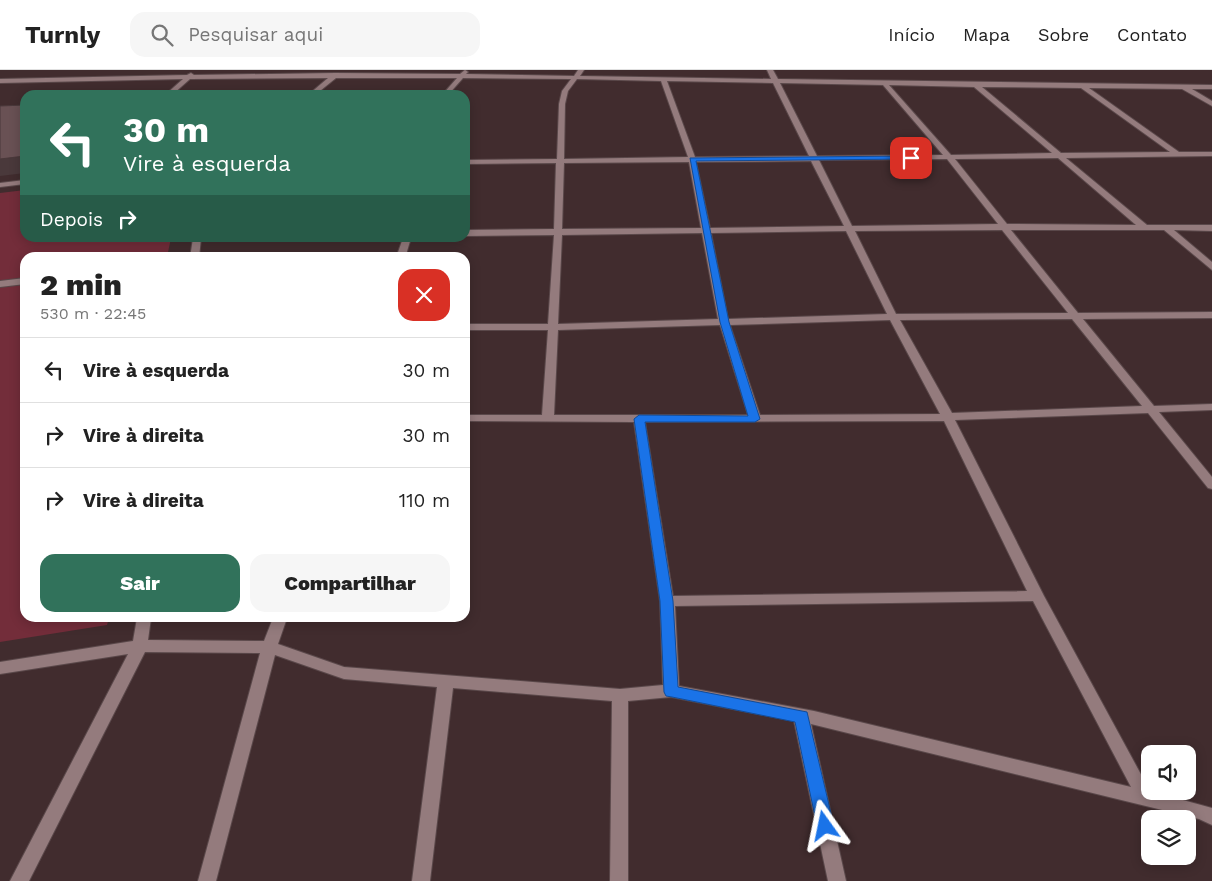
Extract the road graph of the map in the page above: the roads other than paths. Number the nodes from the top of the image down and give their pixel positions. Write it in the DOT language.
graph roads {
  1 [pos="100,70"];
  2 [pos="196,70"];
  3 [pos="341,70"];
  4 [pos="466,70"];
  5 [pos="581,70"];
  6 [pos="334,76"];
  7 [pos="460,76"];
  8 [pos="772,76"];
  9 [pos="188,77"];
  10 [pos="90,79"];
  11 [pos="573,79"];
  12 [pos="664,80"];
  13 [pos="0,81"];
  14 [pos="886,84"];
  15 [pos="977,86"];
  16 [pos="1083,87"];
  17 [pos="1184,87"];
  18 [pos="1212,87"];
  19 [pos="174,90"];
  20 [pos="317,90"];
  21 [pos="449,90"];
  22 [pos="1212,104"];
  23 [pos="1177,154"];
  24 [pos="1212,154"];
  25 [pos="1059,156"];
  26 [pos="814,158"];
  27 [pos="950,158"];
  28 [pos="692,159"];
  29 [pos="561,161"];
  30 [pos="470,162"];
  31 [pos="20,183"];
  32 [pos="0,185"];
  33 [pos="1004,227"];
  34 [pos="1145,228"];
  35 [pos="1166,228"];
  36 [pos="1212,228"];
  37 [pos="849,229"];
  38 [pos="706,231"];
  39 [pos="470,233"];
  40 [pos="558,233"];
  41 [pos="1212,267"];
  42 [pos="20,282"];
  43 [pos="0,284"];
  44 [pos="1212,315"];
  45 [pos="1075,316"];
  46 [pos="893,317"];
  47 [pos="724,322"];
  48 [pos="553,326"];
  49 [pos="470,327"];
  50 [pos="1212,407"];
  51 [pos="1152,408"];
  52 [pos="948,417"];
  53 [pos="470,418"];
  54 [pos="548,418"];
  55 [pos="639,419"];
  56 [pos="755,419"];
  57 [pos="1212,485"];
  58 [pos="1037,596"];
  59 [pos="666,601"];
  60 [pos="143,622"];
  61 [pos="278,622"];
  62 [pos="140,646"];
  63 [pos="269,647"];
  64 [pos="0,668"];
  65 [pos="446,681"];
  66 [pos="672,692"];
  67 [pos="620,695"];
  68 [pos="801,717"];
  69 [pos="1141,789"];
  70 [pos="1141,797"];
  71 [pos="1154,800"];
  72 [pos="1212,817"];
  73 [pos="19,881"];
  74 [pos="207,881"];
  75 [pos="421,881"];
  76 [pos="619,881"];
  77 [pos="837,881"];
  1 -- 10 [label="street"];
  2 -- 9 [label="street"];
  3 -- 6 [label="street"];
  4 -- 7 [label="street"];
  5 -- 11 [label="street"];
  6 -- 7 [label="street"];
  6 -- 9 [label="street"];
  6 -- 20 [label="street"];
  7 -- 11 [label="street"];
  7 -- 21 [label="street"];
  8 -- 12 [label="street"];
  8 -- 14 [label="street"];
  8 -- 26 [label="street"];
  9 -- 10 [label="street"];
  9 -- 19 [label="street"];
  10 -- 13 [label="street"];
  11 -- 12 [label="street"];
  11 -- 29 [label="street"];
  12 -- 28 [label="street"];
  14 -- 15 [label="street"];
  14 -- 27 [label="street"];
  15 -- 16 [label="street"];
  15 -- 25 [label="street"];
  16 -- 17 [label="street"];
  16 -- 23 [label="street"];
  17 -- 18 [label="street"];
  17 -- 22 [label="street"];
  23 -- 24 [label="street"];
  23 -- 25 [label="street"];
  25 -- 27 [label="street"];
  25 -- 34 [label="street"];
  26 -- 27 [label="street"];
  26 -- 28 [label="street"];
  26 -- 37 [label="street"];
  27 -- 33 [label="street"];
  28 -- 29 [label="street"];
  28 -- 38 [label="street"];
  29 -- 30 [label="street"];
  29 -- 40 [label="street"];
  31 -- 32 [label="street"];
  33 -- 34 [label="street"];
  33 -- 37 [label="street"];
  33 -- 45 [label="street"];
  34 -- 35 [label="street"];
  35 -- 36 [label="street"];
  35 -- 41 [label="street"];
  37 -- 38 [label="street"];
  37 -- 46 [label="street"];
  38 -- 40 [label="street"];
  38 -- 47 [label="street"];
  39 -- 40 [label="street"];
  40 -- 48 [label="street"];
  42 -- 43 [label="street"];
  44 -- 45 [label="street"];
  45 -- 46 [label="street"];
  45 -- 51 [label="street"];
  46 -- 47 [label="street"];
  46 -- 52 [label="street"];
  47 -- 48 [label="street"];
  47 -- 56 [label="street"];
  48 -- 49 [label="street"];
  48 -- 54 [label="street"];
  50 -- 51 [label="street"];
  51 -- 52 [label="street"];
  51 -- 57 [label="street"];
  52 -- 56 [label="street"];
  52 -- 58 [label="street"];
  53 -- 54 [label="street"];
  54 -- 55 [label="street"];
  55 -- 56 [label="street"];
  55 -- 59 [label="street"];
  58 -- 59 [label="street"];
  58 -- 69 [label="street"];
  59 -- 66 [label="street"];
  60 -- 62 [label="street"];
  61 -- 63 [label="street"];
  62 -- 63 [label="street"];
  62 -- 64 [label="street"];
  62 -- 73 [label="street"];
  63 -- 65 [label="street"];
  63 -- 74 [label="street"];
  65 -- 67 [label="street"];
  65 -- 75 [label="street"];
  66 -- 67 [label="street"];
  66 -- 68 [label="street"];
  67 -- 76 [label="street"];
  68 -- 70 [label="street"];
  68 -- 77 [label="street"];
  71 -- 72 [label="street"];
}
